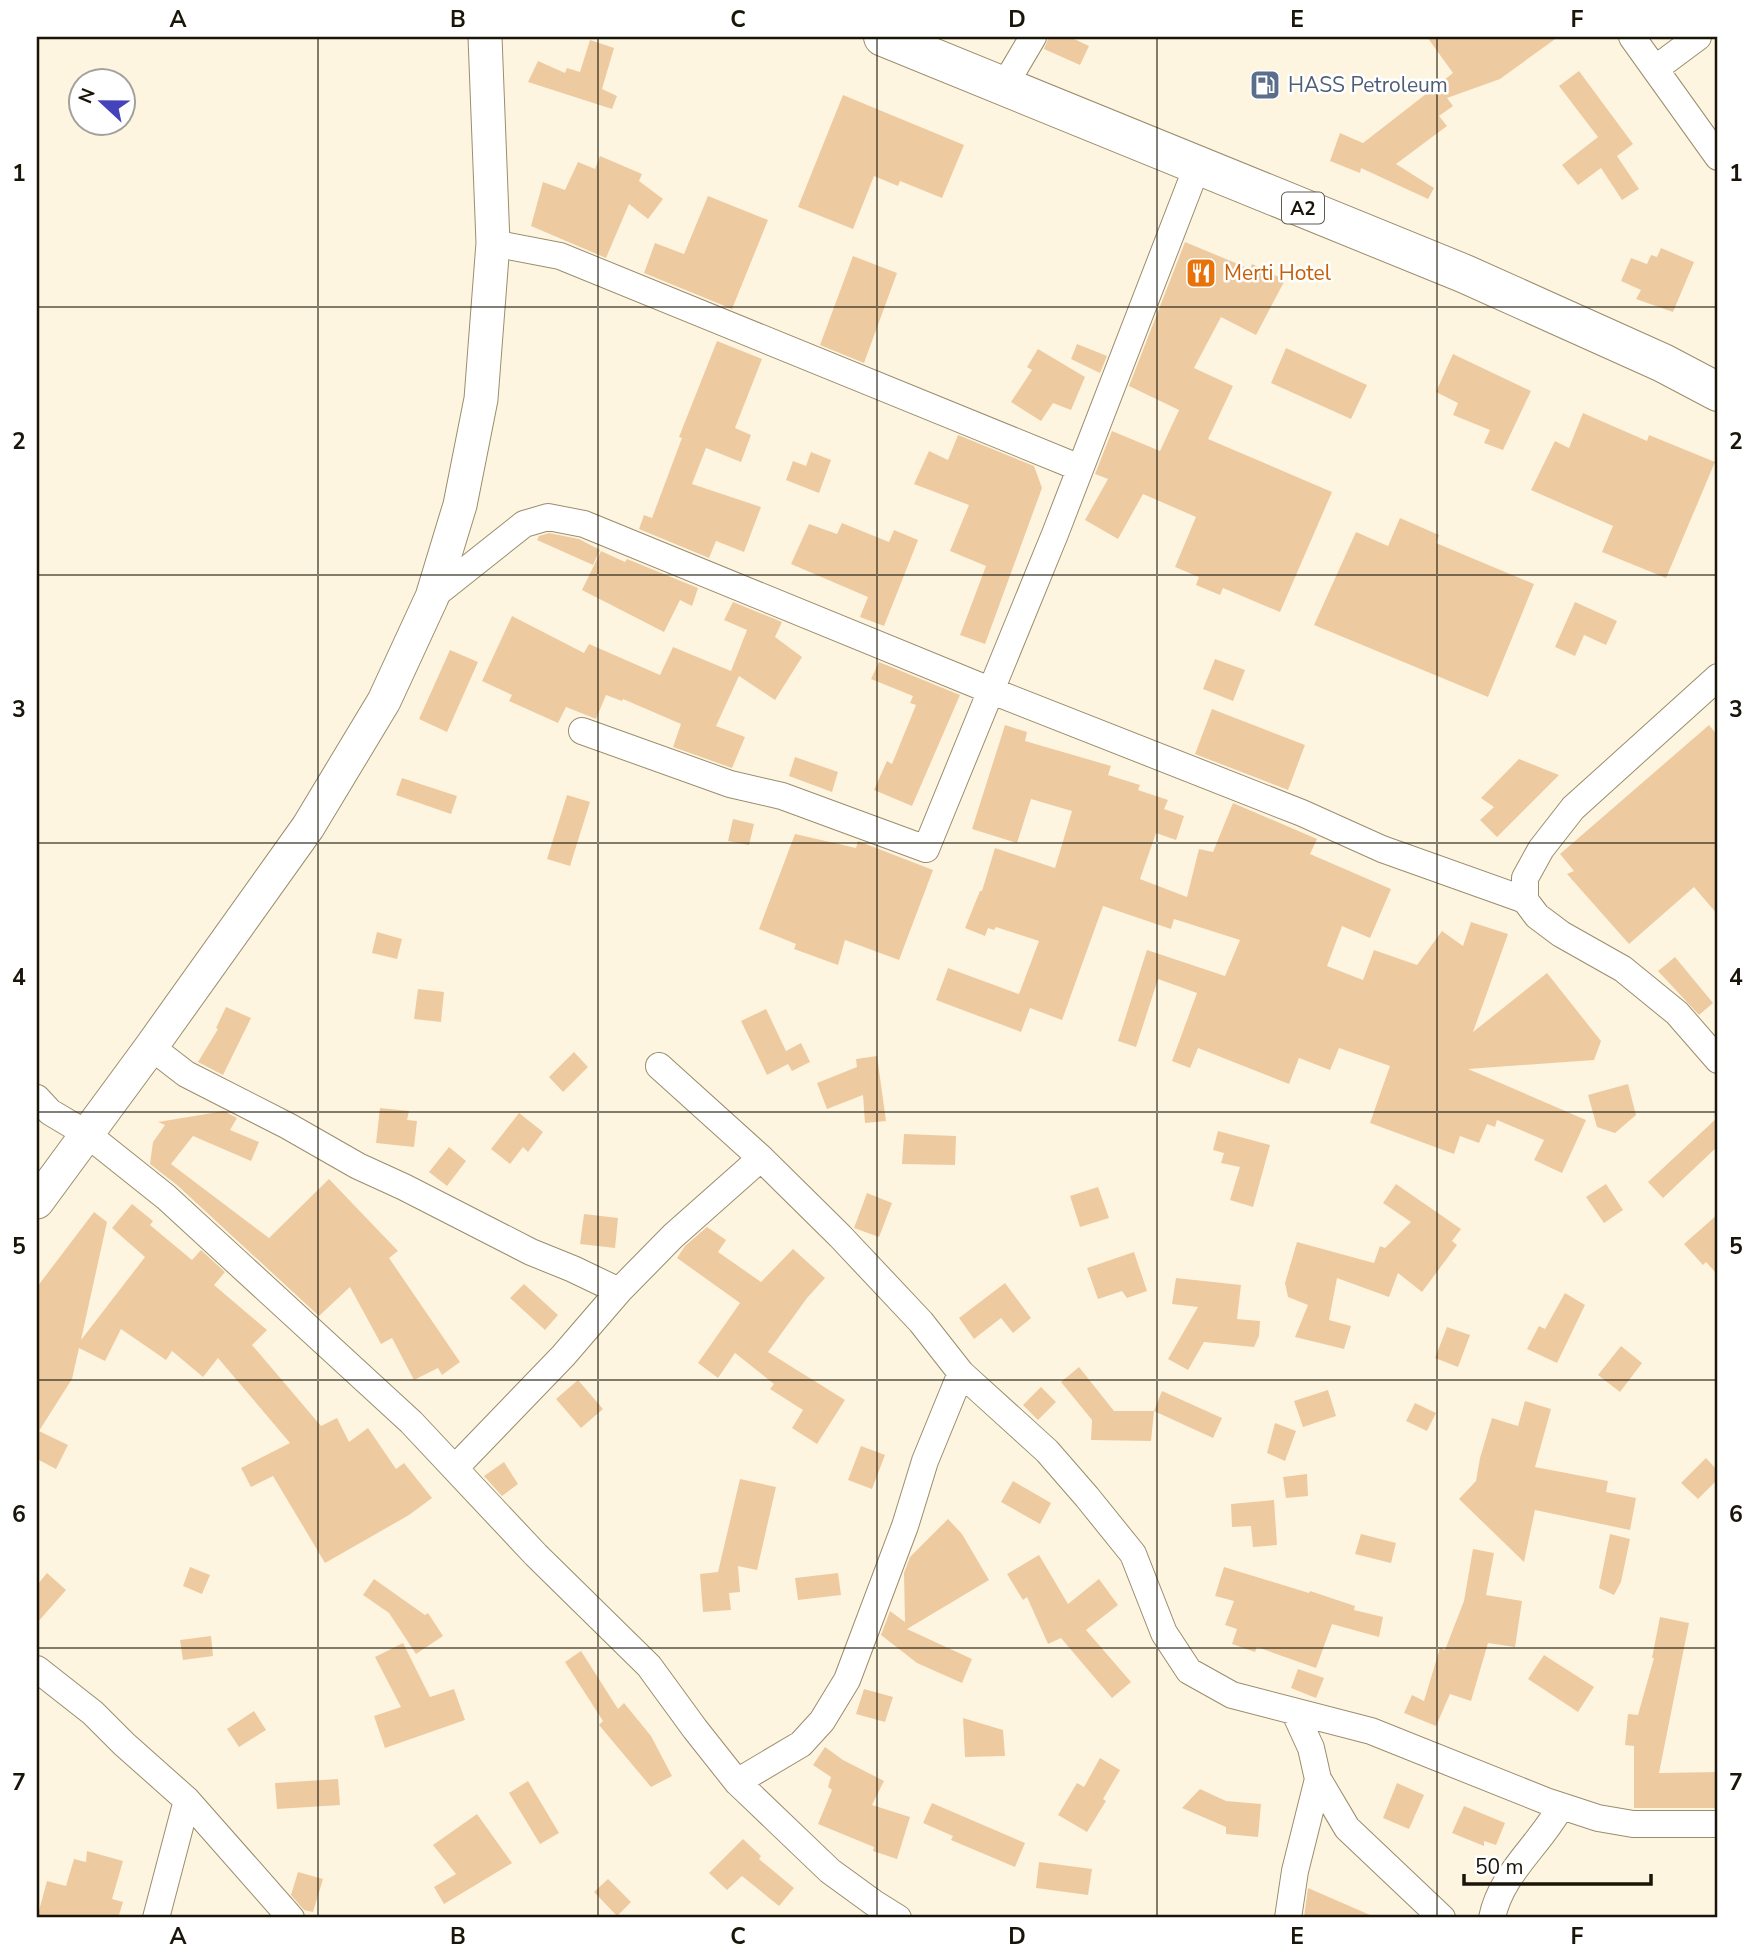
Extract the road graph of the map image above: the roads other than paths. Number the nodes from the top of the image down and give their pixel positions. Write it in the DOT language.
graph roads {
  1 [pos="485,37"];
  2 [pos="883,37"];
  3 [pos="1033,37"];
  4 [pos="1632,37"];
  5 [pos="1698,37"];
  6 [pos="1655,69"];
  7 [pos="1004,86"];
  8 [pos="1718,157"];
  9 [pos="1198,164"];
  10 [pos="493,243"];
  11 [pos="1718,392"];
  12 [pos="1080,468"];
  13 [pos="432,597"];
  14 [pos="1718,677"];
  15 [pos="992,691"];
  16 [pos="582,730"];
  17 [pos="1525,900"];
  18 [pos="151,1047"];
  19 [pos="1718,1060"];
  20 [pos="659,1066"];
  21 [pos="37,1098"];
  22 [pos="87,1133"];
  23 [pos="761,1158"];
  24 [pos="37,1202"];
  25 [pos="619,1291"];
  26 [pos="961,1373"];
  27 [pos="456,1468"];
  28 [pos="37,1669"];
  29 [pos="1295,1713"];
  30 [pos="1318,1779"];
  31 [pos="737,1782"];
  32 [pos="187,1800"];
  33 [pos="1561,1806"];
  34 [pos="1718,1824"];
  35 [pos="156,1918"];
  36 [pos="291,1918"];
  37 [pos="898,1918"];
  38 [pos="1288,1918"];
  39 [pos="1441,1918"];
  40 [pos="1492,1918"];
  1 -- 10 [label="street"];
  2 -- 7 [label="highway, A2"];
  3 -- 7 [label="street"];
  4 -- 6 [label="street"];
  5 -- 6 [label="street"];
  6 -- 8 [label="street"];
  7 -- 9 [label="highway, A2"];
  9 -- 11 [label="highway, A2"];
  9 -- 12 [label="street"];
  10 -- 12 [label="street"];
  10 -- 13 [label="street"];
  12 -- 15 [label="street"];
  13 -- 15 [label="street"];
  13 -- 18 [label="street"];
  14 -- 17 [label="street"];
  15 -- 16 [label="street"];
  15 -- 17 [label="street"];
  17 -- 19 [label="street"];
  18 -- 22 [label="street"];
  18 -- 25 [label="street"];
  20 -- 23 [label="street"];
  21 -- 22 [label="street"];
  22 -- 24 [label="street"];
  22 -- 27 [label="street"];
  23 -- 25 [label="street"];
  23 -- 26 [label="street"];
  25 -- 27 [label="street"];
  26 -- 29 [label="street"];
  26 -- 31 [label="street"];
  27 -- 31 [label="street"];
  28 -- 32 [label="street"];
  29 -- 30 [label="street"];
  29 -- 33 [label="street"];
  30 -- 38 [label="street"];
  30 -- 39 [label="street"];
  31 -- 37 [label="street"];
  32 -- 35 [label="street"];
  32 -- 36 [label="street"];
  33 -- 34 [label="street"];
  33 -- 40 [label="street"];
}
